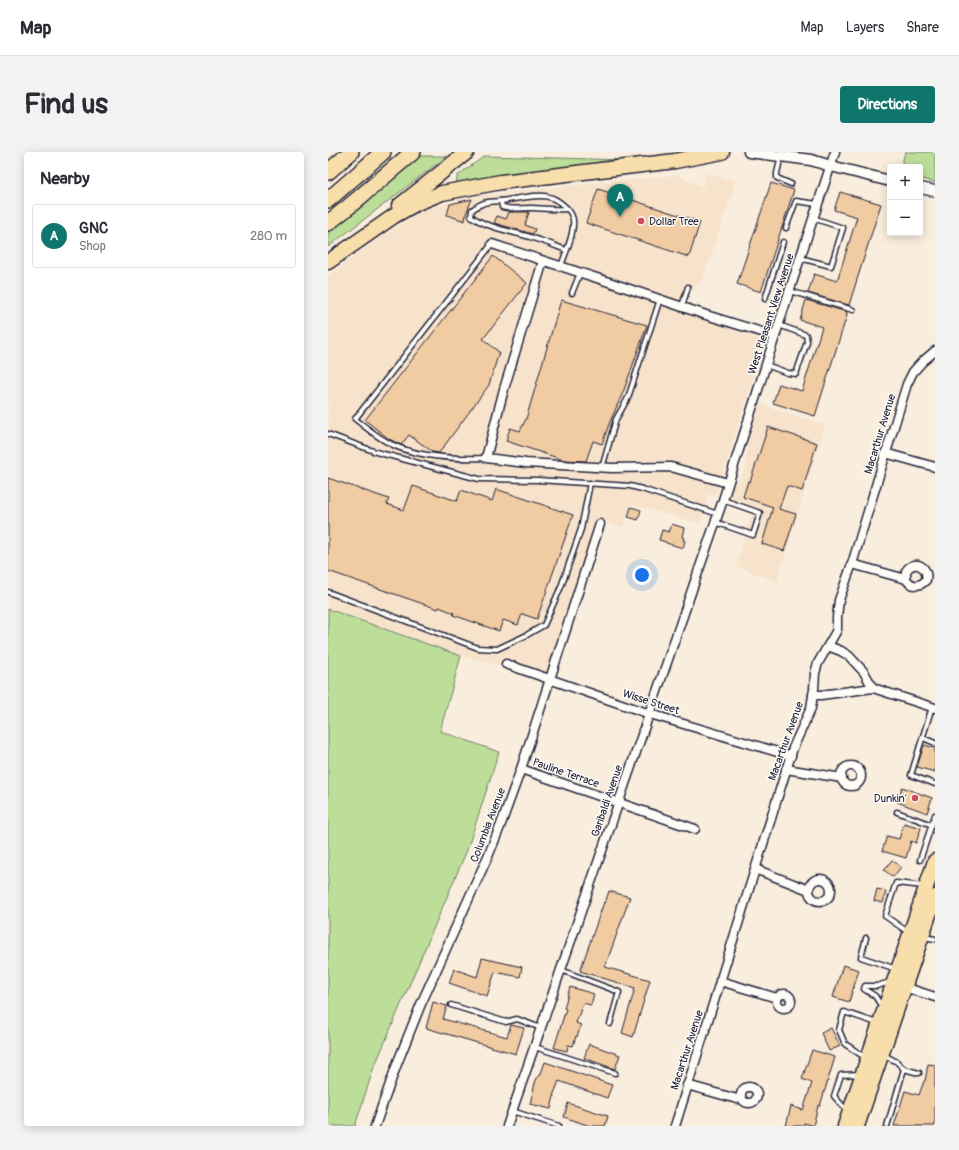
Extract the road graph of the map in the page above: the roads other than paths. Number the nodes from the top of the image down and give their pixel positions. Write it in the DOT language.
graph roads {
  1 [pos="351,152"];
  2 [pos="383,152"];
  3 [pos="414,152"];
  4 [pos="468,152"];
  5 [pos="722,152"];
  6 [pos="749,152"];
  7 [pos="835,152"];
  8 [pos="781,156"];
  9 [pos="831,166"];
  10 [pos="328,172"];
  11 [pos="887,179"];
  12 [pos="791,184"];
  13 [pos="923,189"];
  14 [pos="935,191"];
  15 [pos="328,200"];
  16 [pos="501,201"];
  17 [pos="818,204"];
  18 [pos="567,209"];
  19 [pos="813,218"];
  20 [pos="328,223"];
  21 [pos="786,228"];
  22 [pos="783,242"];
  23 [pos="492,244"];
  24 [pos="566,250"];
  25 [pos="800,258"];
  26 [pos="544,261"];
  27 [pos="328,262"];
  28 [pos="561,266"];
  29 [pos="581,273"];
  30 [pos="688,286"];
  31 [pos="789,291"];
  32 [pos="572,293"];
  33 [pos="661,299"];
  34 [pos="765,299"];
  35 [pos="682,306"];
  36 [pos="852,310"];
  37 [pos="778,324"];
  38 [pos="775,336"];
  39 [pos="935,350"];
  40 [pos="766,365"];
  41 [pos="328,434"];
  42 [pos="885,453"];
  43 [pos="486,458"];
  44 [pos="935,467"];
  45 [pos="602,468"];
  46 [pos="590,483"];
  47 [pos="728,483"];
  48 [pos="723,500"];
  49 [pos="718,514"];
  50 [pos="715,522"];
  51 [pos="600,524"];
  52 [pos="852,564"];
  53 [pos="906,579"];
  54 [pos="328,592"];
  55 [pos="828,646"];
  56 [pos="506,664"];
  57 [pos="549,679"];
  58 [pos="873,688"];
  59 [pos="813,695"];
  60 [pos="934,708"];
  61 [pos="650,714"];
  62 [pos="923,738"];
  63 [pos="935,743"];
  64 [pos="791,756"];
  65 [pos="521,769"];
  66 [pos="786,769"];
  67 [pos="842,778"];
  68 [pos="935,784"];
  69 [pos="618,802"];
  70 [pos="897,812"];
  71 [pos="935,816"];
  72 [pos="932,825"];
  73 [pos="695,829"];
  74 [pos="920,860"];
  75 [pos="935,861"];
  76 [pos="755,869"];
  77 [pos="809,890"];
  78 [pos="932,898"];
  79 [pos="922,936"];
  80 [pos="866,938"];
  81 [pos="561,970"];
  82 [pos="899,979"];
  83 [pos="720,981"];
  84 [pos="935,997"];
  85 [pos="777,998"];
  86 [pos="451,1005"];
  87 [pos="885,1010"];
  88 [pos="610,1024"];
  89 [pos="880,1024"];
  90 [pos="541,1028"];
  91 [pos="534,1047"];
  92 [pos="882,1054"];
  93 [pos="868,1059"];
  94 [pos="904,1069"];
  95 [pos="615,1073"];
  96 [pos="919,1073"];
  97 [pos="863,1074"];
  98 [pos="687,1085"];
  99 [pos="741,1097"];
  100 [pos="512,1111"];
  101 [pos="846,1123"];
  102 [pos="510,1125"];
  103 [pos="375,1126"];
  104 [pos="559,1126"];
  105 [pos="675,1126"];
  106 [pos="858,1126"];
  107 [pos="887,1126"];
  1 -- 10 [label="highway"];
  2 -- 15 [label="highway"];
  3 -- 20 [label="highway"];
  4 -- 27 [label="highway"];
  5 -- 27 [label="highway"];
  6 -- 8 [label="street"];
  7 -- 9 [label="street, West Pleasant View Avenue"];
  8 -- 9 [label="street"];
  8 -- 12 [label="lane"];
  9 -- 11 [label="street"];
  9 -- 17 [label="street, West Pleasant View Avenue"];
  13 -- 14 [label="street"];
  16 -- 18 [label="lane"];
  16 -- 18 [label="lane"];
  16 -- 24 [label="lane"];
  17 -- 19 [label="street, West Pleasant View Avenue"];
  17 -- 21 [label="lane"];
  18 -- 24 [label="lane"];
  19 -- 25 [label="street, West Pleasant View Avenue"];
  19 -- 25 [label="lane"];
  22 -- 34 [label="lane"];
  23 -- 26 [label="street"];
  23 -- 43 [label="lane"];
  24 -- 28 [label="lane"];
  25 -- 31 [label="street, West Pleasant View Avenue"];
  26 -- 28 [label="street"];
  26 -- 43 [label="street"];
  28 -- 29 [label="street"];
  29 -- 32 [label="lane"];
  29 -- 33 [label="street"];
  30 -- 35 [label="lane"];
  31 -- 36 [label="lane"];
  31 -- 37 [label="street, West Pleasant View Avenue"];
  33 -- 35 [label="street"];
  33 -- 45 [label="lane"];
  35 -- 38 [label="street"];
  37 -- 38 [label="street, West Pleasant View Avenue"];
  37 -- 40 [label="lane"];
  38 -- 40 [label="street, West Pleasant View Avenue"];
  39 -- 42 [label="street, Macarthur Avenue"];
  40 -- 47 [label="street, West Pleasant View Avenue"];
  41 -- 46 [label="lane"];
  42 -- 44 [label="street"];
  42 -- 52 [label="street, Macarthur Avenue"];
  43 -- 45 [label="street"];
  45 -- 47 [label="street"];
  46 -- 49 [label="lane"];
  46 -- 54 [label="lane"];
  47 -- 48 [label="street, Garibaldi Avenue"];
  48 -- 49 [label="street, Garibaldi Avenue"];
  48 -- 50 [label="lane"];
  49 -- 50 [label="street, Garibaldi Avenue"];
  50 -- 61 [label="street, Garibaldi Avenue"];
  51 -- 57 [label="street, Columbia Avenue"];
  52 -- 53 [label="street"];
  52 -- 55 [label="street, Macarthur Avenue"];
  55 -- 58 [label="street"];
  55 -- 59 [label="street, Macarthur Avenue"];
  56 -- 57 [label="street, Wisse Street"];
  57 -- 61 [label="street, Wisse Street"];
  57 -- 65 [label="street, Columbia Avenue"];
  58 -- 59 [label="street"];
  58 -- 60 [label="street"];
  59 -- 64 [label="street, Macarthur Avenue"];
  60 -- 62 [label="lane"];
  61 -- 64 [label="street, Wisse Street"];
  61 -- 69 [label="street, Garibaldi Avenue"];
  62 -- 63 [label="lane"];
  62 -- 68 [label="lane"];
  64 -- 66 [label="street, Macarthur Avenue"];
  65 -- 69 [label="street, Pauline Terrace"];
  65 -- 103 [label="street, Columbia Avenue"];
  66 -- 67 [label="street"];
  66 -- 76 [label="street, Macarthur Avenue"];
  69 -- 73 [label="street, Pauline Terrace"];
  69 -- 81 [label="street, Garibaldi Avenue"];
  70 -- 72 [label="lane"];
  71 -- 72 [label="lane"];
  72 -- 74 [label="lane"];
  75 -- 78 [label="highway"];
  76 -- 77 [label="street"];
  76 -- 83 [label="street, Macarthur Avenue"];
  78 -- 79 [label="highway"];
  78 -- 79 [label="lane"];
  79 -- 82 [label="highway"];
  80 -- 82 [label="lane"];
  81 -- 88 [label="lane"];
  81 -- 90 [label="street, Garibaldi Avenue"];
  82 -- 84 [label="street"];
  82 -- 87 [label="highway"];
  82 -- 87 [label="lane"];
  82 -- 92 [label="highway"];
  83 -- 85 [label="street"];
  83 -- 98 [label="street, Macarthur Avenue"];
  86 -- 90 [label="lane"];
  87 -- 89 [label="highway"];
  89 -- 93 [label="highway"];
  89 -- 93 [label="lane"];
  90 -- 91 [label="street, Garibaldi Avenue"];
  91 -- 95 [label="lane"];
  91 -- 100 [label="street, Garibaldi Avenue"];
  92 -- 94 [label="lane"];
  92 -- 106 [label="highway"];
  93 -- 97 [label="highway"];
  94 -- 96 [label="lane"];
  94 -- 107 [label="lane"];
  97 -- 101 [label="highway"];
  97 -- 101 [label="lane"];
  98 -- 99 [label="street"];
  98 -- 105 [label="street, Macarthur Avenue"];
  100 -- 102 [label="street, Garibaldi Avenue"];
  100 -- 104 [label="lane"];
}
